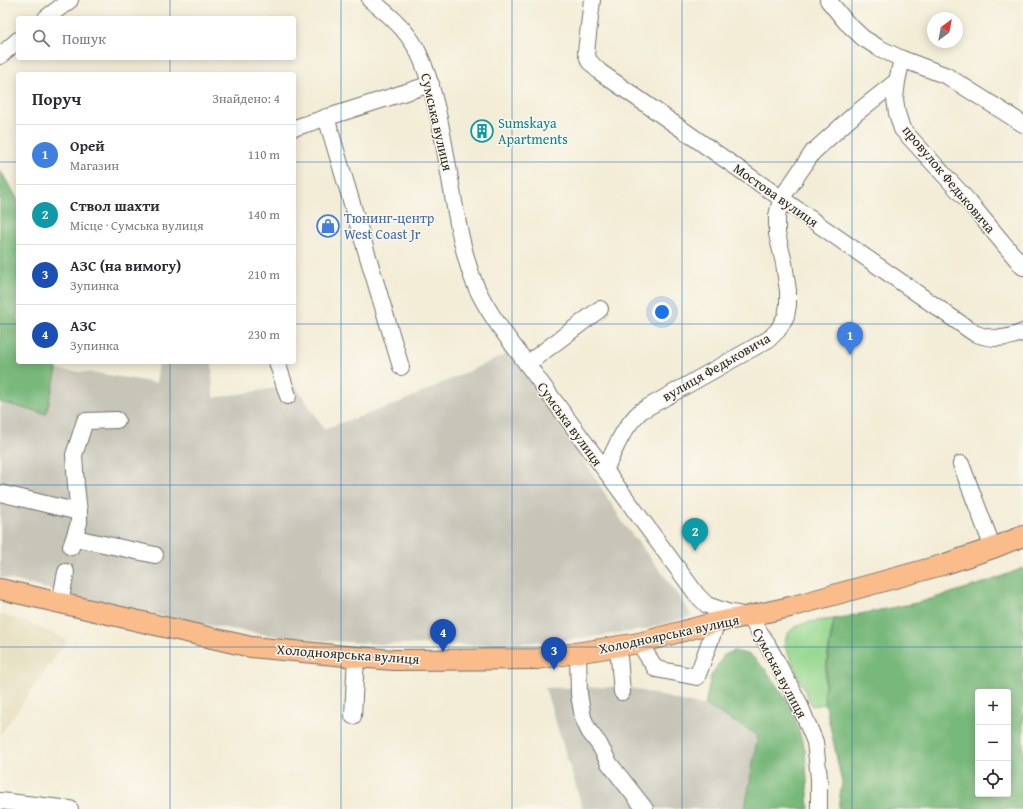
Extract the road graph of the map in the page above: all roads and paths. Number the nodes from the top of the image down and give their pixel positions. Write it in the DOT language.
graph roads {
  1 [pos="70,0"];
  2 [pos="370,0"];
  3 [pos="592,0"];
  4 [pos="828,0"];
  5 [pos="49,16"];
  6 [pos="16,42"];
  7 [pos="0,56"];
  8 [pos="902,59"];
  9 [pos="896,81"];
  10 [pos="431,84"];
  11 [pos="326,117"];
  12 [pos="1023,124"];
  13 [pos="296,127"];
  14 [pos="781,199"];
  15 [pos="1023,267"];
  16 [pos="600,309"];
  17 [pos="1023,332"];
  18 [pos="278,364"];
  19 [pos="527,364"];
  20 [pos="401,367"];
  21 [pos="288,396"];
  22 [pos="117,420"];
  23 [pos="961,464"];
  24 [pos="605,470"];
  25 [pos="0,493"];
  26 [pos="80,512"];
  27 [pos="1023,536"];
  28 [pos="994,548"];
  29 [pos="155,555"];
  30 [pos="66,572"];
  31 [pos="0,589"];
  32 [pos="60,603"];
  33 [pos="749,616"];
  34 [pos="717,622"];
  35 [pos="638,643"];
  36 [pos="618,646"];
  37 [pos="578,653"];
  38 [pos="356,657"];
  39 [pos="622,692"];
  40 [pos="353,716"];
  41 [pos="0,801"];
  42 [pos="70,809"];
  43 [pos="645,809"];
  44 [pos="820,809"];
  1 -- 5 [label="street"];
  2 -- 10 [label="street, Сумська вулиця"];
  3 -- 14 [label="street, Мостова вулиця"];
  4 -- 8 [label="street"];
  6 -- 7 [label="street"];
  8 -- 9 [label="street, провулок Федьковича"];
  8 -- 12 [label="street"];
  9 -- 14 [label="street, вулиця Федьковича"];
  9 -- 15 [label="street, провулок Федьковича"];
  10 -- 11 [label="street"];
  10 -- 19 [label="street, Сумська вулиця"];
  11 -- 13 [label="street"];
  11 -- 20 [label="street"];
  14 -- 17 [label="street, Мостова вулиця"];
  14 -- 24 [label="street, вулиця Федьковича"];
  16 -- 19 [label="street"];
  18 -- 21 [label="street"];
  19 -- 24 [label="street, Сумська вулиця"];
  22 -- 26 [label="street"];
  23 -- 28 [label="street"];
  24 -- 33 [label="street, Сумська вулиця"];
  25 -- 26 [label="street"];
  26 -- 29 [label="street"];
  27 -- 28 [label="main road, Холодноярська вулиця"];
  28 -- 33 [label="main road, Холодноярська вулиця"];
  30 -- 32 [label="street"];
  31 -- 32 [label="main road, Холодноярська вулиця"];
  32 -- 38 [label="main road, Холодноярська вулиця"];
  33 -- 34 [label="main road, Холодноярська вулиця"];
  33 -- 44 [label="street, Сумська вулиця"];
  34 -- 35 [label="main road, Холодноярська вулиця"];
  34 -- 35 [label="street"];
  35 -- 36 [label="main road, Холодноярська вулиця"];
  36 -- 37 [label="main road, Холодноярська вулиця"];
  36 -- 39 [label="street"];
  37 -- 38 [label="main road, Холодноярська вулиця"];
  37 -- 43 [label="street"];
  38 -- 40 [label="street"];
  41 -- 42 [label="street"];
}
